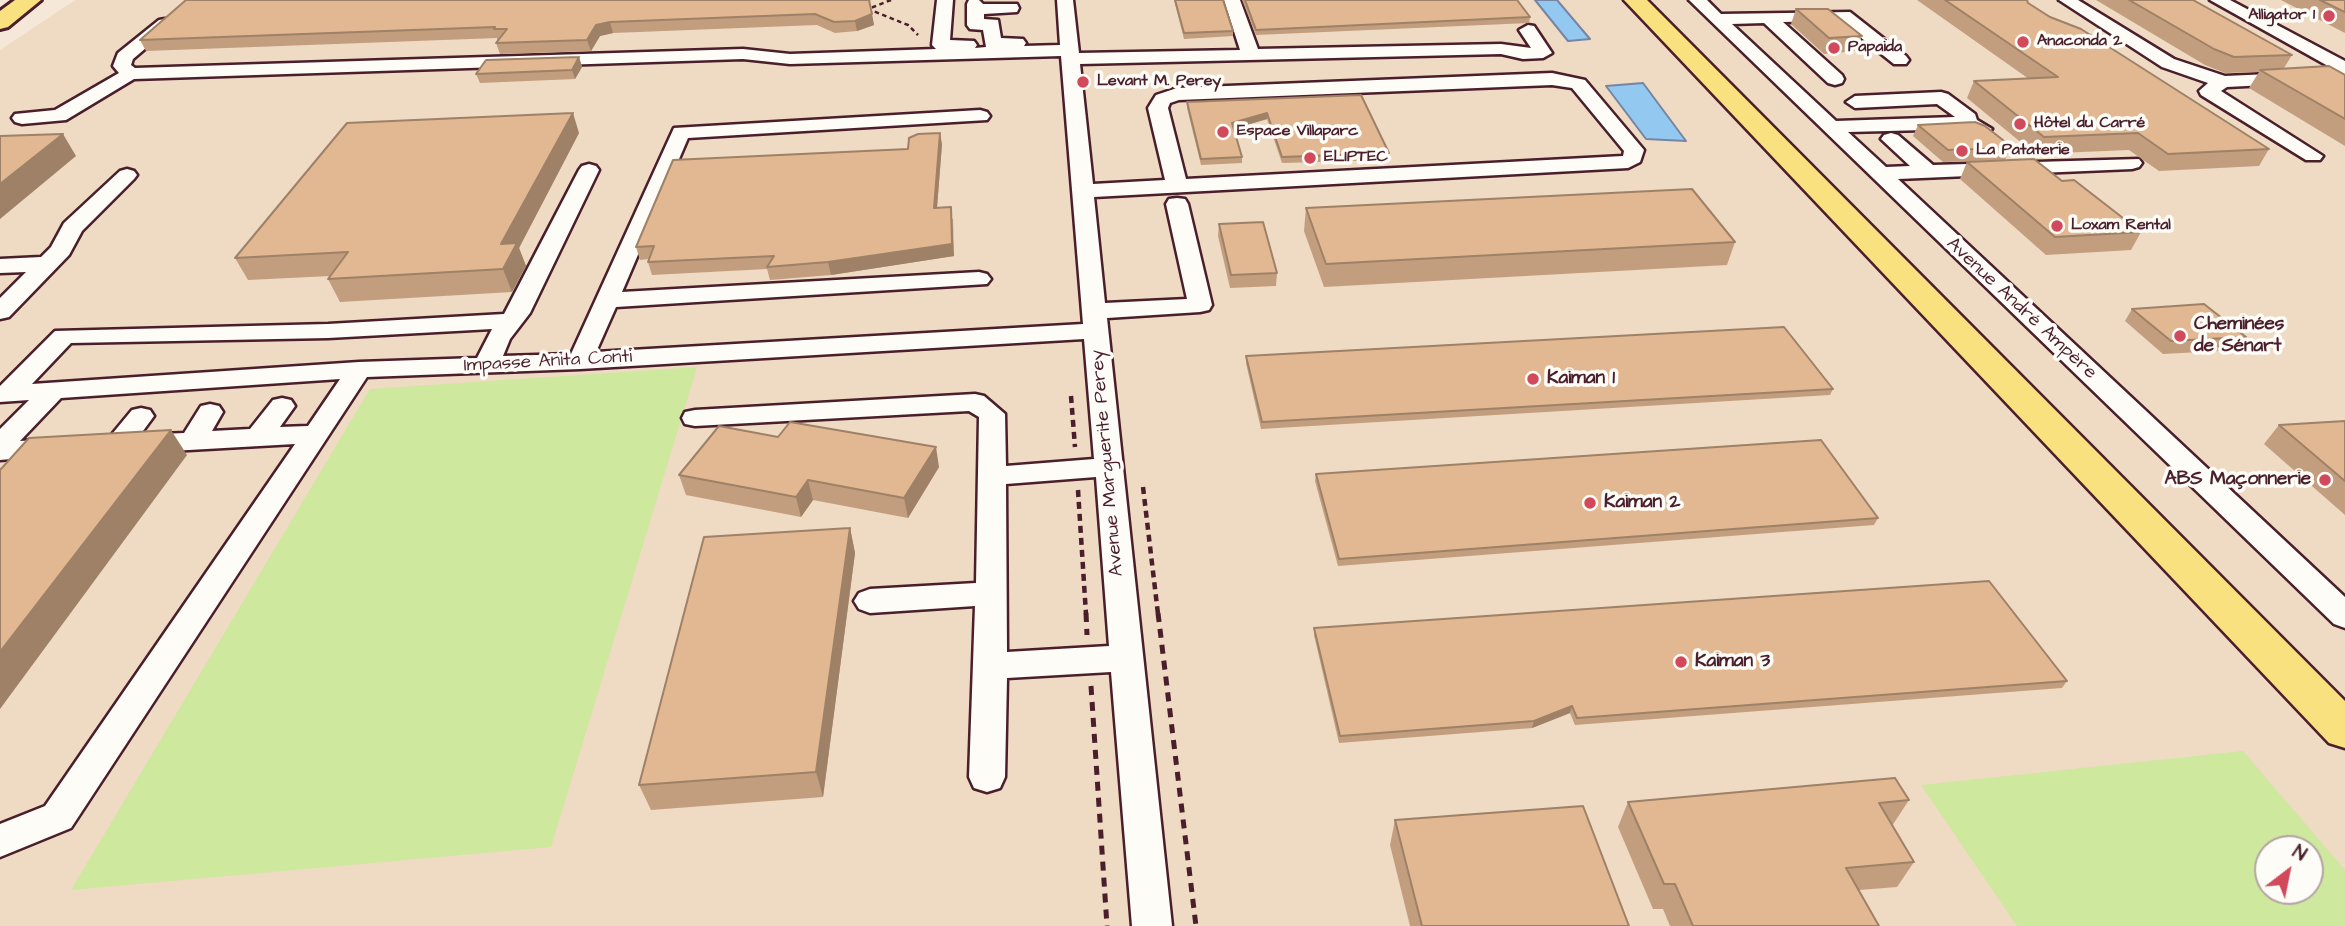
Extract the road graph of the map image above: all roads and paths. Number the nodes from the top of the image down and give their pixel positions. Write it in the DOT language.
graph roads {
  1 [pos="5,0"];
  2 [pos="30,0"];
  3 [pos="891,0"];
  4 [pos="945,0"];
  5 [pos="1065,0"];
  6 [pos="1232,0"];
  7 [pos="1635,0"];
  8 [pos="1697,0"];
  9 [pos="1755,0"];
  10 [pos="1844,0"];
  11 [pos="2067,0"];
  12 [pos="2218,0"];
  13 [pos="0,5"];
  14 [pos="1768,18"];
  15 [pos="1717,19"];
  16 [pos="0,22"];
  17 [pos="165,24"];
  18 [pos="992,24"];
  19 [pos="1497,29"];
  20 [pos="1528,30"];
  21 [pos="941,39"];
  22 [pos="992,44"];
  23 [pos="1501,49"];
  24 [pos="1069,50"];
  25 [pos="1251,55"];
  26 [pos="1900,60"];
  27 [pos="2345,68"];
  28 [pos="130,74"];
  29 [pos="2345,76"];
  30 [pos="1835,79"];
  31 [pos="2223,82"];
  32 [pos="1855,102"];
  33 [pos="980,116"];
  34 [pos="22,118"];
  35 [pos="1967,123"];
  36 [pos="1829,127"];
  37 [pos="1891,139"];
  38 [pos="2313,156"];
  39 [pos="2132,163"];
  40 [pos="2035,167"];
  41 [pos="589,170"];
  42 [pos="1927,172"];
  43 [pos="127,174"];
  44 [pos="1879,174"];
  45 [pos="1083,191"];
  46 [pos="1177,194"];
  47 [pos="47,264"];
  48 [pos="0,266"];
  49 [pos="979,279"];
  50 [pos="607,300"];
  51 [pos="0,312"];
  52 [pos="511,321"];
  53 [pos="1095,321"];
  54 [pos="580,361"];
  55 [pos="487,365"];
  56 [pos="359,370"];
  57 [pos="52,391"];
  58 [pos="5,393"];
  59 [pos="282,406"];
  60 [pos="210,412"];
  61 [pos="141,416"];
  62 [pos="695,418"];
  63 [pos="316,434"];
  64 [pos="258,437"];
  65 [pos="192,440"];
  66 [pos="0,445"];
  67 [pos="96,446"];
  68 [pos="0,452"];
  69 [pos="1108,467"];
  70 [pos="993,476"];
  71 [pos="992,593"];
  72 [pos="870,601"];
  73 [pos="2345,616"];
  74 [pos="1126,658"];
  75 [pos="991,666"];
  76 [pos="2345,730"];
  77 [pos="987,777"];
  78 [pos="0,842"];
  79 [pos="1152,926"];
  1 -- 13 [label="highway"];
  2 -- 16 [label="highway"];
  3 -- 21 [label="path"];
  4 -- 21 [label="street"];
  5 -- 24 [label="street, Avenue Marguerite Perey"];
  6 -- 25 [label="street"];
  7 -- 76 [label="main road"];
  8 -- 15 [label="street, Avenue André Ampère"];
  9 -- 10 [label="street"];
  11 -- 31 [label="street"];
  12 -- 27 [label="street"];
  14 -- 15 [label="street"];
  14 -- 26 [label="street"];
  14 -- 30 [label="street"];
  15 -- 36 [label="street, Avenue André Ampère"];
  17 -- 28 [label="street"];
  18 -- 18 [label="street"];
  18 -- 22 [label="street"];
  19 -- 23 [label="street"];
  20 -- 23 [label="street"];
  21 -- 22 [label="street"];
  22 -- 24 [label="street"];
  23 -- 25 [label="street"];
  24 -- 25 [label="street"];
  24 -- 28 [label="street"];
  24 -- 45 [label="street, Avenue Marguerite Perey"];
  28 -- 34 [label="street"];
  29 -- 31 [label="street"];
  31 -- 38 [label="street"];
  32 -- 35 [label="street"];
  33 -- 50 [label="street"];
  35 -- 36 [label="street"];
  35 -- 40 [label="street"];
  36 -- 44 [label="street, Avenue André Ampère"];
  37 -- 42 [label="street"];
  39 -- 40 [label="street"];
  40 -- 42 [label="street"];
  41 -- 52 [label="street"];
  42 -- 44 [label="street"];
  43 -- 47 [label="street"];
  44 -- 73 [label="street, Avenue André Ampère"];
  45 -- 46 [label="street"];
  45 -- 53 [label="street, Avenue Marguerite Perey"];
  46 -- 46 [label="street"];
  46 -- 53 [label="street, Impasse Anita Conti"];
  47 -- 48 [label="street"];
  47 -- 51 [label="street"];
  49 -- 50 [label="street"];
  50 -- 54 [label="street"];
  52 -- 55 [label="street"];
  52 -- 58 [label="street"];
  53 -- 54 [label="street, Impasse Anita Conti"];
  53 -- 69 [label="street, Avenue Marguerite Perey"];
  54 -- 55 [label="street, Impasse Anita Conti"];
  55 -- 56 [label="street, Impasse Anita Conti"];
  56 -- 57 [label="street, Impasse Anita Conti"];
  56 -- 63 [label="street"];
  57 -- 58 [label="street, Impasse Anita Conti"];
  57 -- 66 [label="street"];
  59 -- 64 [label="street"];
  60 -- 65 [label="street"];
  61 -- 67 [label="street"];
  62 -- 70 [label="street"];
  63 -- 64 [label="street"];
  63 -- 78 [label="street"];
  64 -- 65 [label="street"];
  65 -- 67 [label="street"];
  67 -- 68 [label="street"];
  69 -- 70 [label="street"];
  69 -- 74 [label="street, Avenue Marguerite Perey"];
  70 -- 71 [label="street"];
  71 -- 72 [label="street"];
  71 -- 75 [label="street"];
  74 -- 75 [label="street"];
  74 -- 79 [label="street, Avenue Marguerite Perey"];
  75 -- 77 [label="street"];
}
